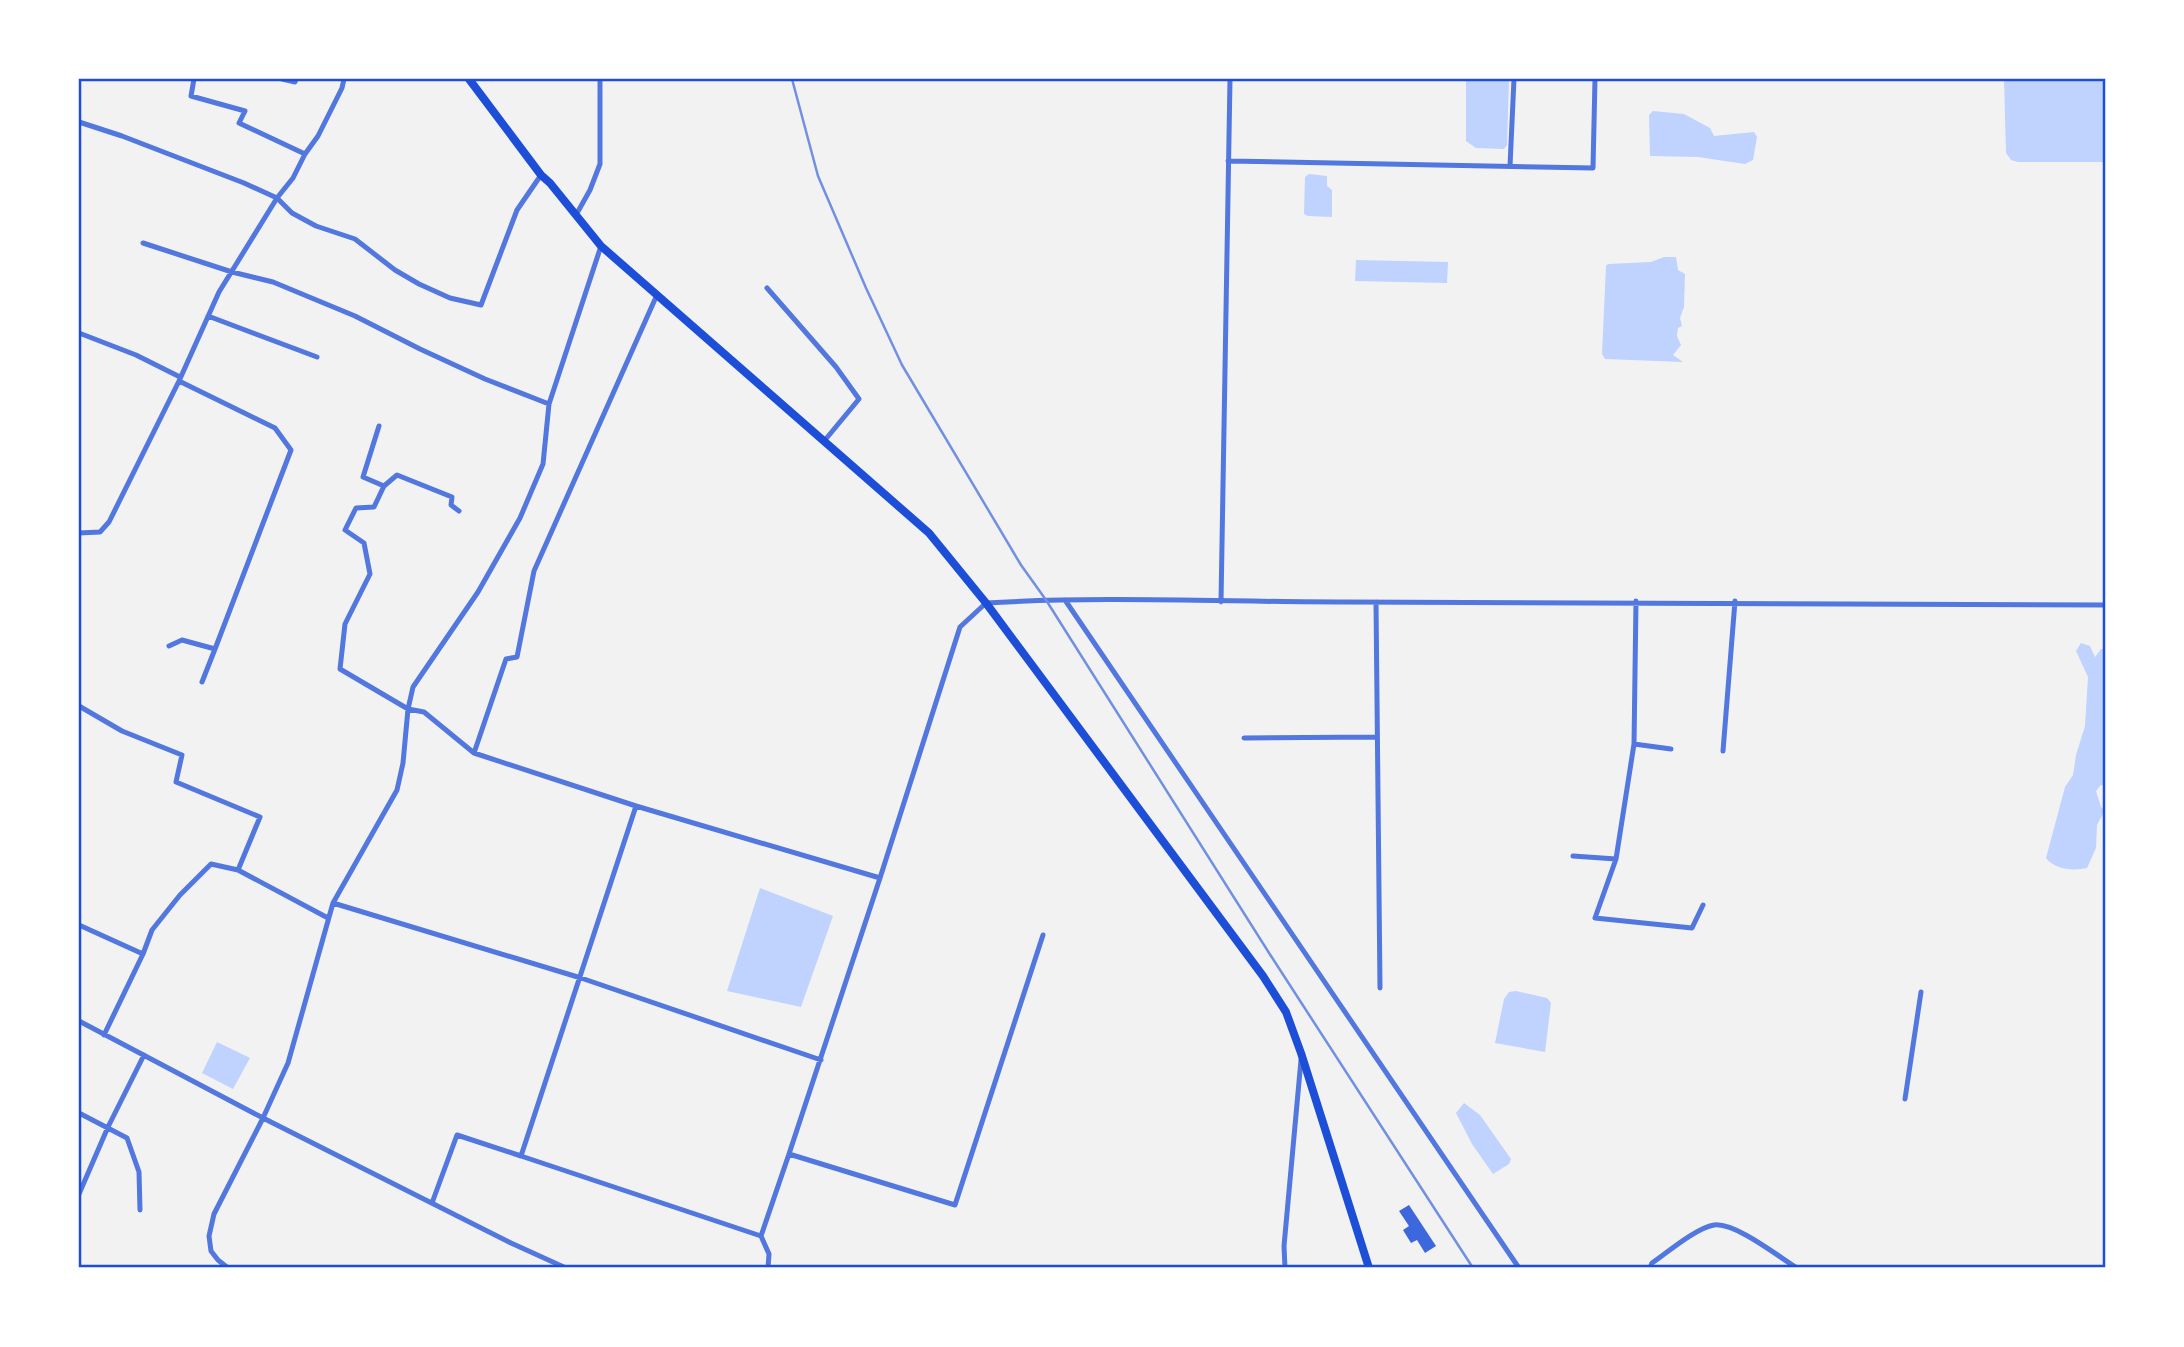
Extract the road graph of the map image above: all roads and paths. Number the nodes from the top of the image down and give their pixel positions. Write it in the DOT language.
graph roads {
  1 [pos="194,79"];
  2 [pos="282,79"];
  3 [pos="296,79"];
  4 [pos="344,79"];
  5 [pos="469,79"];
  6 [pos="600,79"];
  7 [pos="1230,79"];
  8 [pos="1514,79"];
  9 [pos="1595,79"];
  10 [pos="79,122"];
  11 [pos="304,154"];
  12 [pos="1228,161"];
  13 [pos="1510,166"];
  14 [pos="541,174"];
  15 [pos="277,198"];
  16 [pos="576,215"];
  17 [pos="143,243"];
  18 [pos="601,246"];
  19 [pos="232,272"];
  20 [pos="767,288"];
  21 [pos="656,296"];
  22 [pos="208,316"];
  23 [pos="79,333"];
  24 [pos="317,357"];
  25 [pos="180,379"];
  26 [pos="549,404"];
  27 [pos="379,426"];
  28 [pos="825,440"];
  29 [pos="384,486"];
  30 [pos="459,511"];
  31 [pos="79,533"];
  32 [pos="1065,600"];
  33 [pos="1636,601"];
  34 [pos="1735,601"];
  35 [pos="1221,602"];
  36 [pos="1376,602"];
  37 [pos="986,603"];
  38 [pos="2105,605"];
  39 [pos="169,646"];
  40 [pos="215,649"];
  41 [pos="201,682"];
  42 [pos="79,706"];
  43 [pos="408,709"];
  44 [pos="1377,737"];
  45 [pos="1244,738"];
  46 [pos="1634,744"];
  47 [pos="1671,749"];
  48 [pos="1723,751"];
  49 [pos="474,753"];
  50 [pos="636,806"];
  51 [pos="1573,856"];
  52 [pos="1616,859"];
  53 [pos="238,870"];
  54 [pos="880,877"];
  55 [pos="332,903"];
  56 [pos="1703,905"];
  57 [pos="328,918"];
  58 [pos="79,926"];
  59 [pos="1043,935"];
  60 [pos="143,954"];
  61 [pos="580,978"];
  62 [pos="1380,988"];
  63 [pos="1921,992"];
  64 [pos="79,1021"];
  65 [pos="104,1035"];
  66 [pos="1301,1053"];
  67 [pos="144,1055"];
  68 [pos="821,1060"];
  69 [pos="1905,1099"];
  70 [pos="79,1113"];
  71 [pos="263,1118"];
  72 [pos="108,1127"];
  73 [pos="789,1154"];
  74 [pos="521,1156"];
  75 [pos="79,1194"];
  76 [pos="432,1203"];
  77 [pos="140,1210"];
  78 [pos="761,1236"];
  79 [pos="228,1268"];
  80 [pos="566,1268"];
  81 [pos="768,1268"];
  82 [pos="1285,1268"];
  83 [pos="1369,1268"];
  84 [pos="1520,1268"];
  85 [pos="1650,1268"];
  86 [pos="1797,1268"];
  1 -- 11 [label="street"];
  2 -- 3 [label="street"];
  4 -- 11 [label="street"];
  5 -- 14 [label="highway"];
  6 -- 16 [label="street"];
  7 -- 12 [label="street"];
  8 -- 13 [label="street"];
  9 -- 13 [label="street"];
  10 -- 15 [label="street"];
  11 -- 15 [label="street"];
  12 -- 13 [label="street"];
  12 -- 35 [label="street"];
  14 -- 15 [label="street"];
  14 -- 16 [label="highway"];
  15 -- 19 [label="street"];
  16 -- 18 [label="highway"];
  17 -- 19 [label="street"];
  18 -- 21 [label="highway"];
  18 -- 26 [label="street"];
  19 -- 22 [label="street"];
  19 -- 26 [label="street"];
  20 -- 28 [label="street"];
  21 -- 28 [label="highway"];
  21 -- 49 [label="street"];
  22 -- 24 [label="street"];
  22 -- 25 [label="street"];
  23 -- 25 [label="street"];
  25 -- 31 [label="street"];
  25 -- 40 [label="street"];
  26 -- 43 [label="street"];
  27 -- 29 [label="street"];
  28 -- 37 [label="highway"];
  29 -- 30 [label="street"];
  29 -- 43 [label="street"];
  32 -- 35 [label="street"];
  32 -- 37 [label="street"];
  32 -- 84 [label="street"];
  33 -- 34 [label="street"];
  33 -- 36 [label="street"];
  33 -- 46 [label="street"];
  34 -- 38 [label="street"];
  34 -- 48 [label="street"];
  35 -- 36 [label="street"];
  36 -- 44 [label="street"];
  37 -- 54 [label="street"];
  37 -- 66 [label="highway"];
  39 -- 40 [label="street"];
  40 -- 41 [label="street"];
  42 -- 53 [label="street"];
  43 -- 49 [label="street"];
  43 -- 55 [label="street"];
  44 -- 45 [label="street"];
  44 -- 62 [label="street"];
  46 -- 47 [label="street"];
  46 -- 52 [label="street"];
  49 -- 50 [label="street"];
  50 -- 54 [label="street"];
  50 -- 61 [label="street"];
  51 -- 52 [label="street"];
  52 -- 56 [label="street"];
  53 -- 57 [label="street"];
  53 -- 60 [label="street"];
  54 -- 68 [label="street"];
  55 -- 57 [label="street"];
  55 -- 61 [label="street"];
  57 -- 71 [label="street"];
  58 -- 60 [label="street"];
  59 -- 73 [label="street"];
  60 -- 65 [label="street"];
  61 -- 68 [label="street"];
  61 -- 74 [label="street"];
  63 -- 69 [label="street"];
  64 -- 65 [label="street"];
  65 -- 67 [label="street"];
  66 -- 82 [label="street"];
  66 -- 83 [label="highway"];
  67 -- 71 [label="street"];
  67 -- 72 [label="street"];
  68 -- 73 [label="street"];
  70 -- 72 [label="street"];
  71 -- 76 [label="street"];
  71 -- 79 [label="street"];
  72 -- 75 [label="street"];
  72 -- 77 [label="street"];
  73 -- 78 [label="street"];
  74 -- 76 [label="street"];
  74 -- 78 [label="street"];
  76 -- 80 [label="street"];
  78 -- 81 [label="street"];
  85 -- 86 [label="street"];
}
